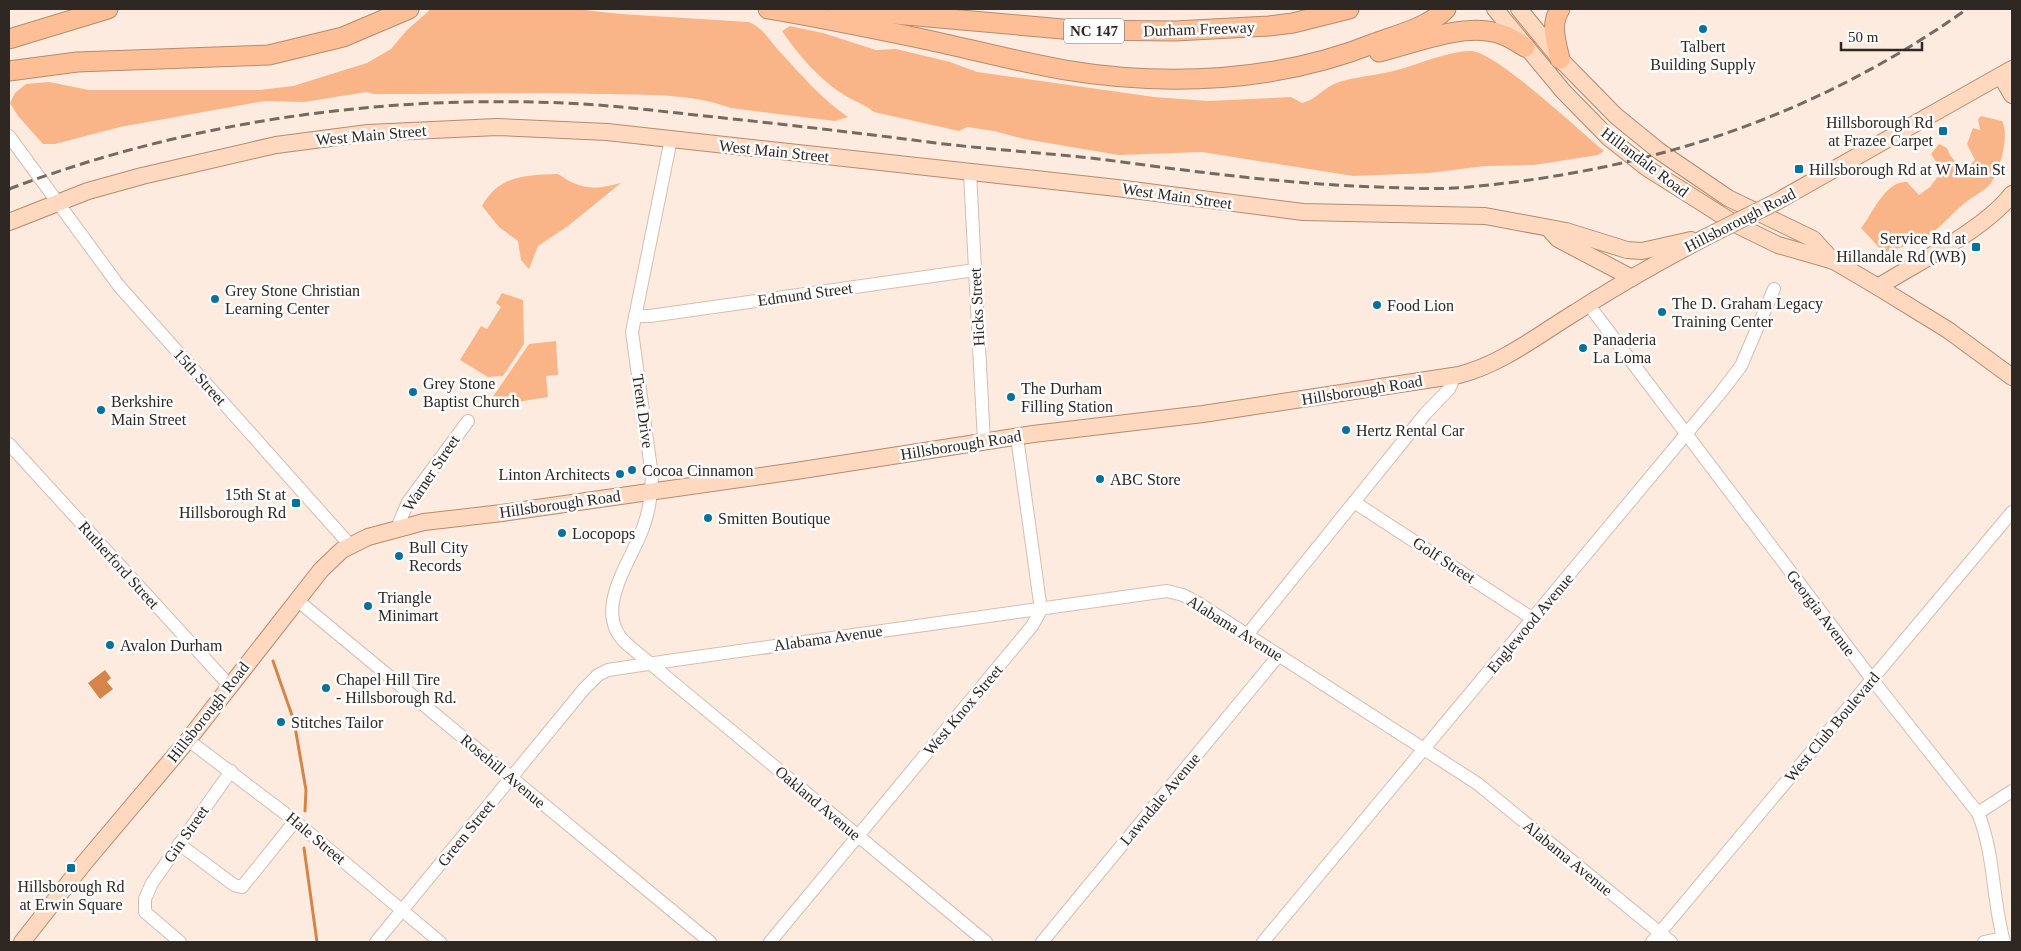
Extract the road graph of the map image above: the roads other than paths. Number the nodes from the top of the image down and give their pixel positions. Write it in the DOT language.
graph roads {
  1 [pos="108,9"];
  2 [pos="409,9"];
  3 [pos="768,9"];
  4 [pos="838,9"];
  5 [pos="1350,9"];
  6 [pos="1446,9"];
  7 [pos="1494,9"];
  8 [pos="1519,9"];
  9 [pos="1560,9"];
  10 [pos="9,39"];
  11 [pos="1525,46"];
  12 [pos="1560,59"];
  13 [pos="1329,60"];
  14 [pos="9,71"];
  15 [pos="2006,73"];
  16 [pos="2012,95"];
  17 [pos="9,136"];
  18 [pos="671,139"];
  19 [pos="970,173"];
  20 [pos="2012,194"];
  21 [pos="57,204"];
  22 [pos="9,222"];
  23 [pos="1549,229"];
  24 [pos="1706,237"];
  25 [pos="1834,261"];
  26 [pos="975,270"];
  27 [pos="1632,278"];
  28 [pos="1878,287"];
  29 [pos="1774,289"];
  30 [pos="1588,304"];
  31 [pos="635,316"];
  32 [pos="1451,376"];
  33 [pos="2012,377"];
  34 [pos="468,421"];
  35 [pos="1685,435"];
  36 [pos="1017,437"];
  37 [pos="984,442"];
  38 [pos="9,444"];
  39 [pos="651,491"];
  40 [pos="1354,502"];
  41 [pos="2012,512"];
  42 [pos="397,528"];
  43 [pos="350,545"];
  44 [pos="297,600"];
  45 [pos="1041,610"];
  46 [pos="1533,619"];
  47 [pos="1247,635"];
  48 [pos="1279,655"];
  49 [pos="652,663"];
  50 [pos="1871,678"];
  51 [pos="229,685"];
  52 [pos="188,740"];
  53 [pos="1424,750"];
  54 [pos="231,771"];
  55 [pos="511,778"];
  56 [pos="2012,791"];
  57 [pos="1978,813"];
  58 [pos="295,821"];
  59 [pos="858,837"];
  60 [pos="179,844"];
  61 [pos="402,911"];
  62 [pos="1656,938"];
  63 [pos="2004,940"];
  64 [pos="22,942"];
  65 [pos="180,942"];
  66 [pos="376,942"];
  67 [pos="440,942"];
  68 [pos="710,942"];
  69 [pos="770,942"];
  70 [pos="986,942"];
  71 [pos="1042,942"];
  72 [pos="1263,942"];
  73 [pos="1671,942"];
  74 [pos="1984,942"];
  1 -- 10 [label="highway"];
  2 -- 14 [label="highway"];
  3 -- 13 [label="highway"];
  4 -- 5 [label="highway, Durham Freeway / NC 147"];
  6 -- 13 [label="highway"];
  7 -- 11 [label="main road, Hillandale Road"];
  8 -- 12 [label="main road, Hillandale Road"];
  9 -- 12 [label="highway"];
  11 -- 13 [label="highway"];
  11 -- 25 [label="main road, Hillandale Road"];
  12 -- 25 [label="main road, Hillandale Road"];
  15 -- 16 [label="main road"];
  15 -- 24 [label="main road, Hillsborough Road, bridge"];
  17 -- 21 [label="street, 15th Street"];
  18 -- 19 [label="main road, West Main Street"];
  18 -- 21 [label="main road, West Main Street"];
  18 -- 31 [label="street, Trent Drive"];
  19 -- 23 [label="main road, West Main Street"];
  19 -- 26 [label="street, Hicks Street"];
  20 -- 28 [label="main road"];
  21 -- 22 [label="main road, West Main Street"];
  21 -- 43 [label="street, 15th Street"];
  23 -- 24 [label="main road, West Main Street"];
  23 -- 27 [label="main road, West Main Street"];
  24 -- 27 [label="main road, Hillsborough Road"];
  25 -- 28 [label="main road, Hillandale Road"];
  26 -- 31 [label="street, Edmund Street"];
  26 -- 37 [label="street, Hicks Street"];
  27 -- 30 [label="main road, Hillsborough Road"];
  28 -- 33 [label="main road, Hillandale Road"];
  29 -- 35 [label="street, Englewood Avenue"];
  30 -- 32 [label="main road, Hillsborough Road"];
  30 -- 35 [label="street, Georgia Avenue"];
  31 -- 39 [label="street, Trent Drive"];
  32 -- 36 [label="main road, Hillsborough Road"];
  32 -- 40 [label="street"];
  34 -- 42 [label="street, Warner Street"];
  35 -- 46 [label="street, Englewood Avenue"];
  35 -- 50 [label="street, Georgia Avenue"];
  36 -- 37 [label="main road, Hillsborough Road"];
  36 -- 45 [label="street"];
  37 -- 39 [label="main road, Hillsborough Road"];
  38 -- 51 [label="street, Rutherford Street"];
  39 -- 42 [label="main road, Hillsborough Road"];
  39 -- 49 [label="street, Trent Drive"];
  40 -- 46 [label="street, Golf Street"];
  40 -- 47 [label="street"];
  41 -- 50 [label="street, West Club Boulevard"];
  42 -- 43 [label="main road, Hillsborough Road"];
  43 -- 44 [label="main road, Hillsborough Road"];
  44 -- 51 [label="main road, Hillsborough Road"];
  44 -- 55 [label="street, Rosehill Avenue"];
  45 -- 47 [label="street, Alabama Avenue"];
  45 -- 49 [label="street, Alabama Avenue"];
  45 -- 59 [label="street, West Knox Street"];
  46 -- 53 [label="street, Englewood Avenue"];
  47 -- 48 [label="street, Alabama Avenue"];
  48 -- 53 [label="street, Alabama Avenue"];
  48 -- 71 [label="street, Lawndale Avenue"];
  49 -- 55 [label="street, Green Street"];
  49 -- 59 [label="street, Oakland Avenue"];
  50 -- 57 [label="street, Georgia Avenue"];
  50 -- 62 [label="street, West Club Boulevard"];
  51 -- 52 [label="main road, Hillsborough Road"];
  52 -- 54 [label="street, Hale Street"];
  52 -- 64 [label="main road, Hillsborough Road"];
  53 -- 62 [label="street, Alabama Avenue"];
  53 -- 72 [label="street, Englewood Avenue"];
  54 -- 58 [label="street, Hale Street"];
  54 -- 60 [label="street, Gin Street"];
  55 -- 61 [label="street, Green Street"];
  55 -- 68 [label="street, Rosehill Avenue"];
  56 -- 57 [label="street"];
  57 -- 63 [label="street, Georgia Avenue"];
  58 -- 60 [label="street"];
  58 -- 61 [label="street, Hale Street"];
  59 -- 69 [label="street, West Knox Street"];
  59 -- 70 [label="street, Oakland Avenue"];
  60 -- 65 [label="street, Gin Street"];
  61 -- 66 [label="street, Green Street"];
  61 -- 67 [label="street, Hale Street"];
  62 -- 73 [label="street, Alabama Avenue"];
  63 -- 74 [label="street"];
}
